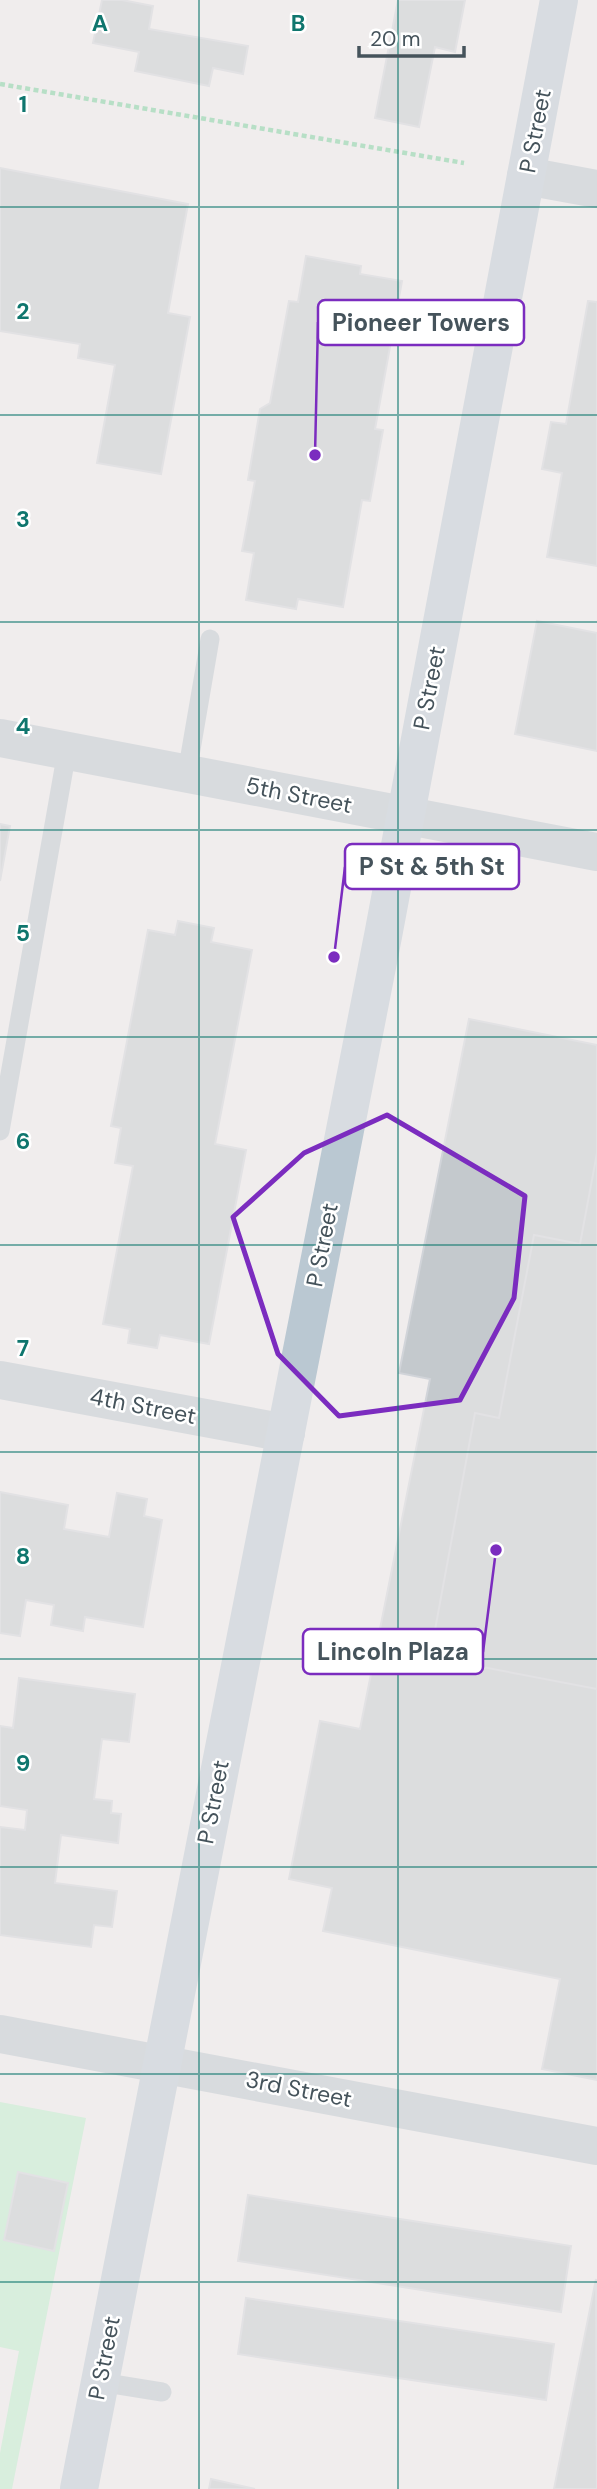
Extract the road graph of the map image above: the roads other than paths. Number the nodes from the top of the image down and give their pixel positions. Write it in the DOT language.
graph roads {
  1 [pos="559,0"];
  2 [pos="526,176"];
  3 [pos="597,189"];
  4 [pos="210,639"];
  5 [pos="0,738"];
  6 [pos="67,751"];
  7 [pos="187,773"];
  8 [pos="405,815"];
  9 [pos="597,852"];
  10 [pos="0,1131"];
  11 [pos="0,1380"];
  12 [pos="286,1433"];
  13 [pos="0,2034"];
  14 [pos="162,2063"];
  15 [pos="597,2146"];
  16 [pos="100,2382"];
  17 [pos="162,2392"];
  18 [pos="79,2489"];
  1 -- 2 [label="main road, P Street"];
  2 -- 3 [label="street"];
  2 -- 8 [label="main road, P Street"];
  4 -- 7 [label="lane"];
  5 -- 6 [label="street, 5th Street"];
  6 -- 7 [label="street, 5th Street"];
  6 -- 10 [label="lane"];
  7 -- 8 [label="street, 5th Street"];
  8 -- 9 [label="street, 5th Street"];
  8 -- 12 [label="main road, P Street"];
  11 -- 12 [label="street, 4th Street"];
  12 -- 14 [label="main road, P Street"];
  13 -- 14 [label="street, 3rd Street"];
  14 -- 15 [label="street, 3rd Street"];
  14 -- 16 [label="main road, P Street"];
  16 -- 17 [label="lane"];
  16 -- 18 [label="main road, P Street"];
}
